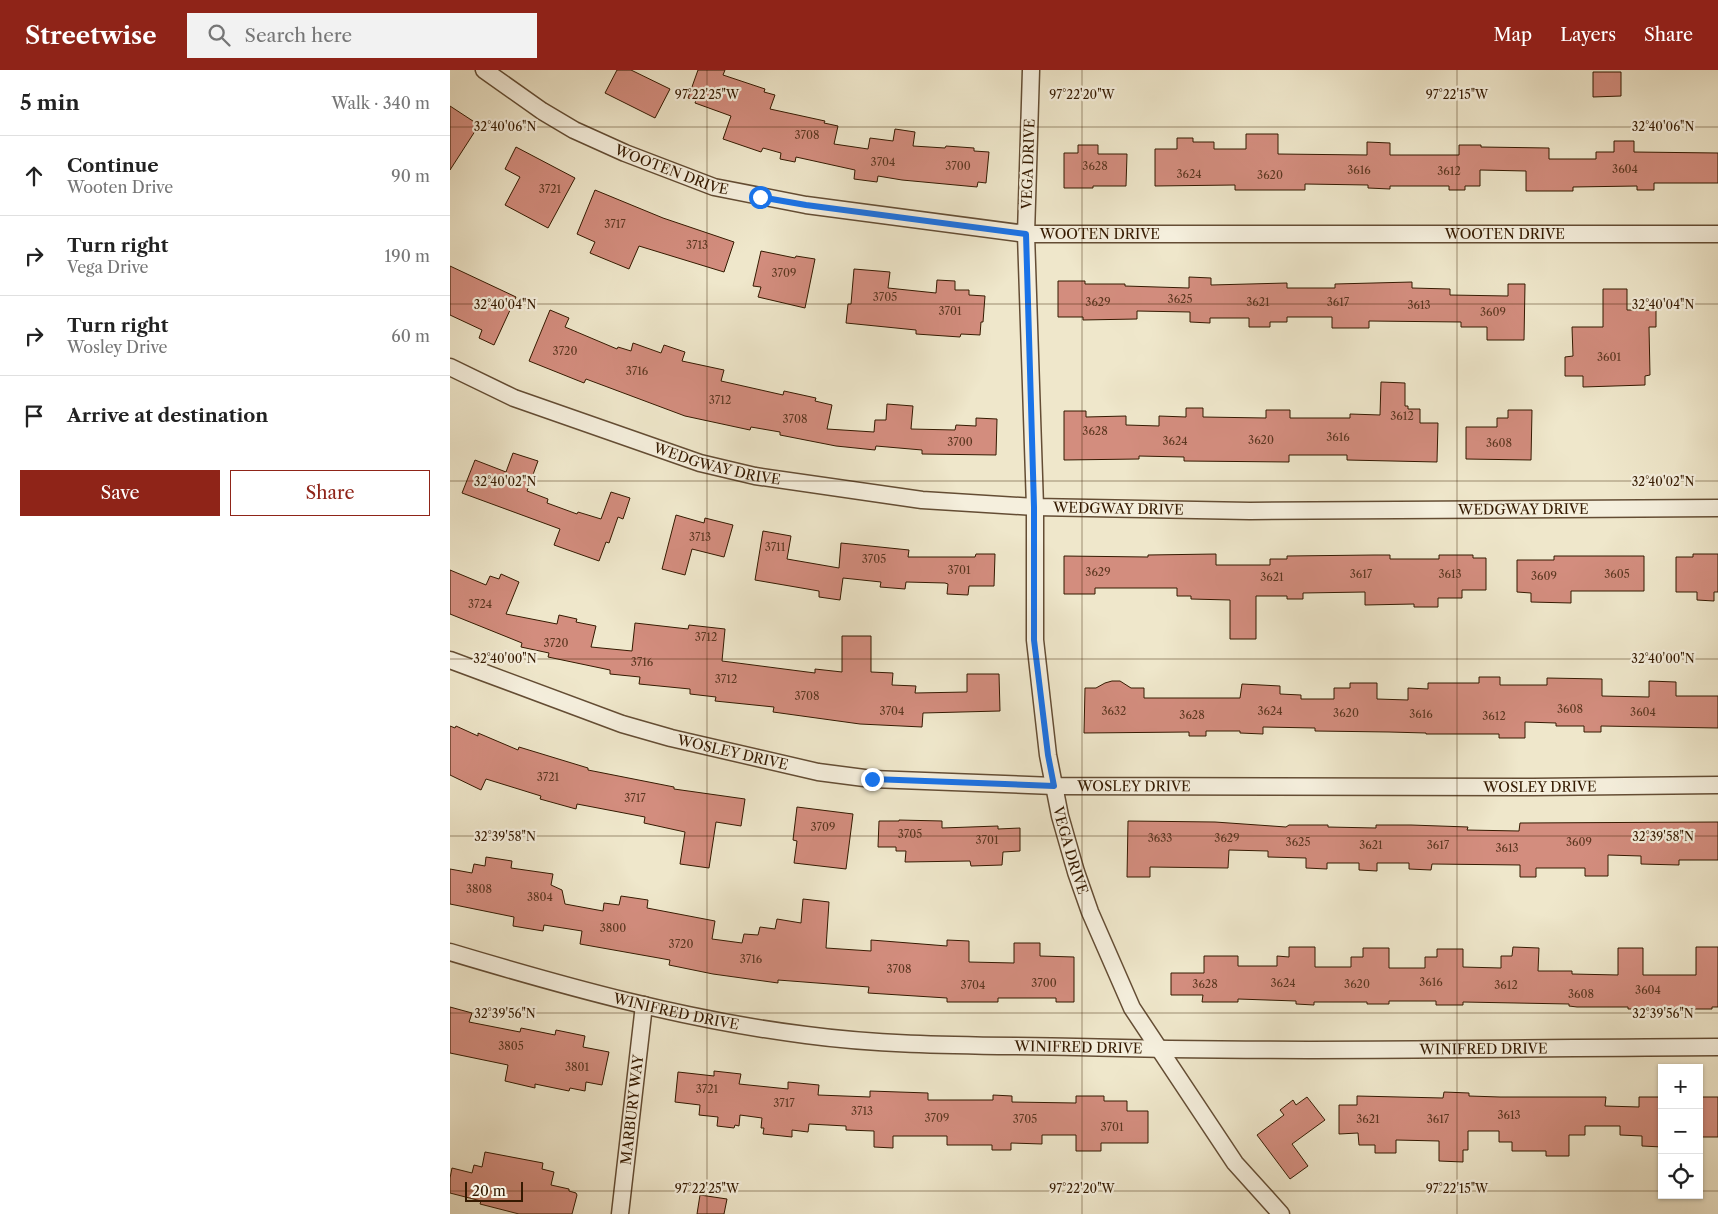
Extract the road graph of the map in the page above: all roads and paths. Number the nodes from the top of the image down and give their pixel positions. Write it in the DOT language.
graph roads {
  1 [pos="484,70"];
  2 [pos="1031,70"];
  3 [pos="1026,234"];
  4 [pos="1718,234"];
  5 [pos="450,368"];
  6 [pos="1034,507"];
  7 [pos="1718,508"];
  8 [pos="450,660"];
  9 [pos="1718,785"];
  10 [pos="1054,786"];
  11 [pos="450,952"];
  12 [pos="644,1005"];
  13 [pos="1718,1047"];
  14 [pos="1160,1049"];
  15 [pos="620,1214"];
  16 [pos="1282,1214"];
  1 -- 3 [label="street, WOOTEN DRIVE"];
  2 -- 3 [label="street, VEGA DRIVE"];
  3 -- 4 [label="street, WOOTEN DRIVE"];
  3 -- 6 [label="street, VEGA DRIVE"];
  5 -- 6 [label="street, WEDGWAY DRIVE"];
  6 -- 7 [label="street, WEDGWAY DRIVE"];
  6 -- 10 [label="street, VEGA DRIVE"];
  8 -- 10 [label="street, WOSLEY DRIVE"];
  9 -- 10 [label="street, WOSLEY DRIVE"];
  10 -- 14 [label="street, VEGA DRIVE"];
  11 -- 12 [label="street, WINIFRED DRIVE"];
  12 -- 14 [label="street, WINIFRED DRIVE"];
  12 -- 15 [label="street, MARBURY WAY"];
  13 -- 14 [label="street, WINIFRED DRIVE"];
  14 -- 16 [label="street, VEGA DRIVE"];
}
